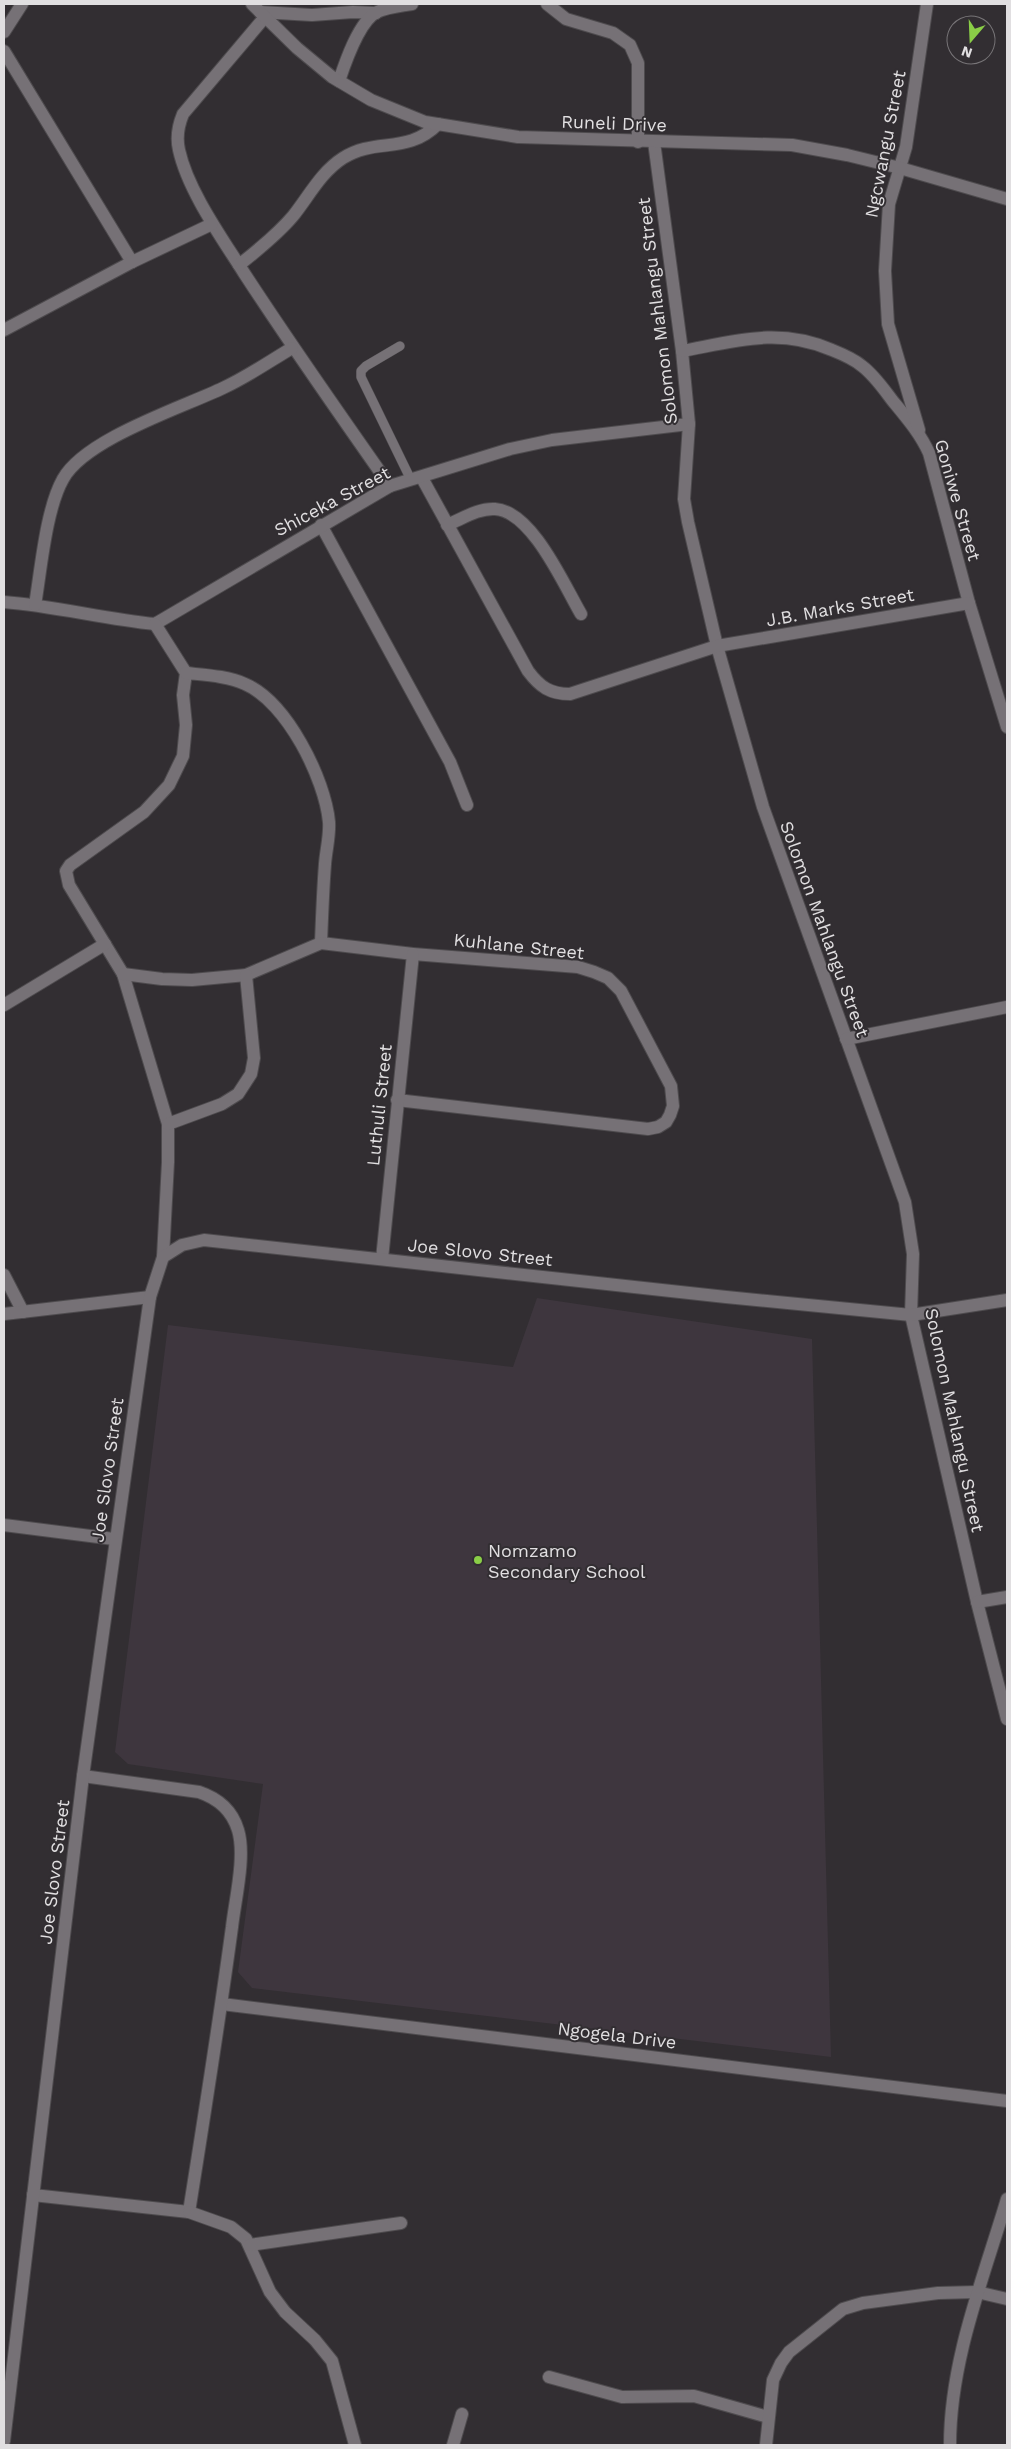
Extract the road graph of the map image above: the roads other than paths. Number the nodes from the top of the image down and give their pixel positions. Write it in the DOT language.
graph roads {
  1 [pos="22,4"];
  2 [pos="412,4"];
  3 [pos="547,4"];
  4 [pos="927,4"];
  5 [pos="259,11"];
  6 [pos="376,13"];
  7 [pos="4,32"];
  8 [pos="4,51"];
  9 [pos="339,81"];
  10 [pos="438,124"];
  11 [pos="638,142"];
  12 [pos="654,142"];
  13 [pos="900,168"];
  14 [pos="1007,200"];
  15 [pos="212,224"];
  16 [pos="132,262"];
  17 [pos="239,265"];
  18 [pos="4,330"];
  19 [pos="400,346"];
  20 [pos="292,348"];
  21 [pos="682,351"];
  22 [pos="689,424"];
  23 [pos="921,436"];
  24 [pos="416,479"];
  25 [pos="390,486"];
  26 [pos="321,525"];
  27 [pos="447,525"];
  28 [pos="4,602"];
  29 [pos="969,602"];
  30 [pos="35,605"];
  31 [pos="580,614"];
  32 [pos="155,624"];
  33 [pos="717,646"];
  34 [pos="186,673"];
  35 [pos="1007,727"];
  36 [pos="467,804"];
  37 [pos="321,943"];
  38 [pos="105,944"];
  39 [pos="413,954"];
  40 [pos="123,974"];
  41 [pos="246,975"];
  42 [pos="4,1005"];
  43 [pos="1007,1007"];
  44 [pos="846,1039"];
  45 [pos="397,1100"];
  46 [pos="168,1124"];
  47 [pos="163,1257"];
  48 [pos="382,1259"];
  49 [pos="4,1275"];
  50 [pos="150,1297"];
  51 [pos="1007,1300"];
  52 [pos="23,1312"];
  53 [pos="4,1314"];
  54 [pos="911,1315"];
  55 [pos="4,1525"];
  56 [pos="114,1539"];
  57 [pos="1007,1597"];
  58 [pos="977,1602"];
  59 [pos="1007,1719"];
  60 [pos="83,1776"];
  61 [pos="222,2004"];
  62 [pos="1007,2101"];
  63 [pos="33,2195"];
  64 [pos="1007,2199"];
  65 [pos="189,2212"];
  66 [pos="401,2223"];
  67 [pos="250,2245"];
  68 [pos="977,2292"];
  69 [pos="1007,2299"];
  70 [pos="549,2377"];
  71 [pos="462,2414"];
  72 [pos="768,2417"];
  73 [pos="4,2441"];
  74 [pos="355,2445"];
  75 [pos="453,2445"];
  76 [pos="766,2445"];
  77 [pos="950,2445"];
  1 -- 7 [label="street"];
  2 -- 6 [label="street"];
  3 -- 11 [label="street"];
  4 -- 13 [label="street, Ngcwangu Street"];
  5 -- 6 [label="street"];
  5 -- 9 [label="street, Runeli Drive"];
  5 -- 15 [label="street"];
  6 -- 9 [label="street"];
  8 -- 16 [label="street"];
  9 -- 10 [label="street, Runeli Drive"];
  10 -- 11 [label="street, Runeli Drive"];
  10 -- 17 [label="street"];
  11 -- 12 [label="street, Runeli Drive"];
  12 -- 13 [label="street, Runeli Drive"];
  12 -- 21 [label="street, Solomon Mahlangu Street"];
  13 -- 14 [label="street, Runeli Drive"];
  13 -- 23 [label="street, Ngcwangu Street"];
  15 -- 16 [label="street"];
  15 -- 17 [label="street"];
  16 -- 18 [label="street"];
  17 -- 20 [label="street"];
  19 -- 24 [label="lane"];
  20 -- 25 [label="street"];
  20 -- 30 [label="street"];
  21 -- 22 [label="street, Solomon Mahlangu Street"];
  21 -- 23 [label="street, Goniwe Street"];
  22 -- 24 [label="street, Shiceka Street"];
  22 -- 33 [label="street, Solomon Mahlangu Street"];
  23 -- 29 [label="street, Goniwe Street"];
  24 -- 25 [label="street, Shiceka Street"];
  24 -- 27 [label="street"];
  25 -- 26 [label="street, Shiceka Street"];
  26 -- 32 [label="street, Shiceka Street"];
  26 -- 36 [label="street"];
  27 -- 31 [label="street"];
  27 -- 33 [label="street"];
  28 -- 30 [label="street"];
  29 -- 33 [label="street, J.B. Marks Street"];
  29 -- 35 [label="street, Goniwe Street"];
  30 -- 32 [label="street"];
  32 -- 34 [label="street"];
  33 -- 44 [label="street, Solomon Mahlangu Street"];
  34 -- 37 [label="street"];
  34 -- 38 [label="street"];
  37 -- 39 [label="street, Kuhlane Street"];
  37 -- 41 [label="street"];
  38 -- 40 [label="street"];
  38 -- 42 [label="street"];
  39 -- 45 [label="street, Luthuli Street"];
  39 -- 45 [label="street, Kuhlane Street"];
  40 -- 41 [label="street"];
  40 -- 46 [label="street"];
  41 -- 46 [label="street"];
  43 -- 44 [label="street"];
  44 -- 54 [label="street, Solomon Mahlangu Street"];
  45 -- 48 [label="street, Luthuli Street"];
  46 -- 47 [label="street"];
  47 -- 48 [label="street, Joe Slovo Street"];
  47 -- 50 [label="street, Joe Slovo Street"];
  48 -- 54 [label="street, Joe Slovo Street"];
  49 -- 52 [label="street"];
  50 -- 52 [label="street"];
  50 -- 56 [label="street, Joe Slovo Street"];
  51 -- 54 [label="street"];
  52 -- 53 [label="street"];
  54 -- 58 [label="street, Solomon Mahlangu Street"];
  55 -- 56 [label="street"];
  56 -- 60 [label="street, Joe Slovo Street"];
  57 -- 58 [label="street"];
  58 -- 59 [label="street, Solomon Mahlangu Street"];
  60 -- 61 [label="street"];
  60 -- 63 [label="street, Joe Slovo Street"];
  61 -- 62 [label="street, Ngogela Drive"];
  61 -- 65 [label="street"];
  63 -- 65 [label="street"];
  63 -- 73 [label="street, Joe Slovo Street"];
  64 -- 68 [label="street"];
  65 -- 67 [label="street"];
  66 -- 67 [label="street"];
  67 -- 74 [label="street"];
  68 -- 69 [label="street"];
  68 -- 72 [label="street"];
  68 -- 77 [label="street"];
  70 -- 72 [label="street"];
  71 -- 75 [label="street"];
  72 -- 76 [label="street"];
}
